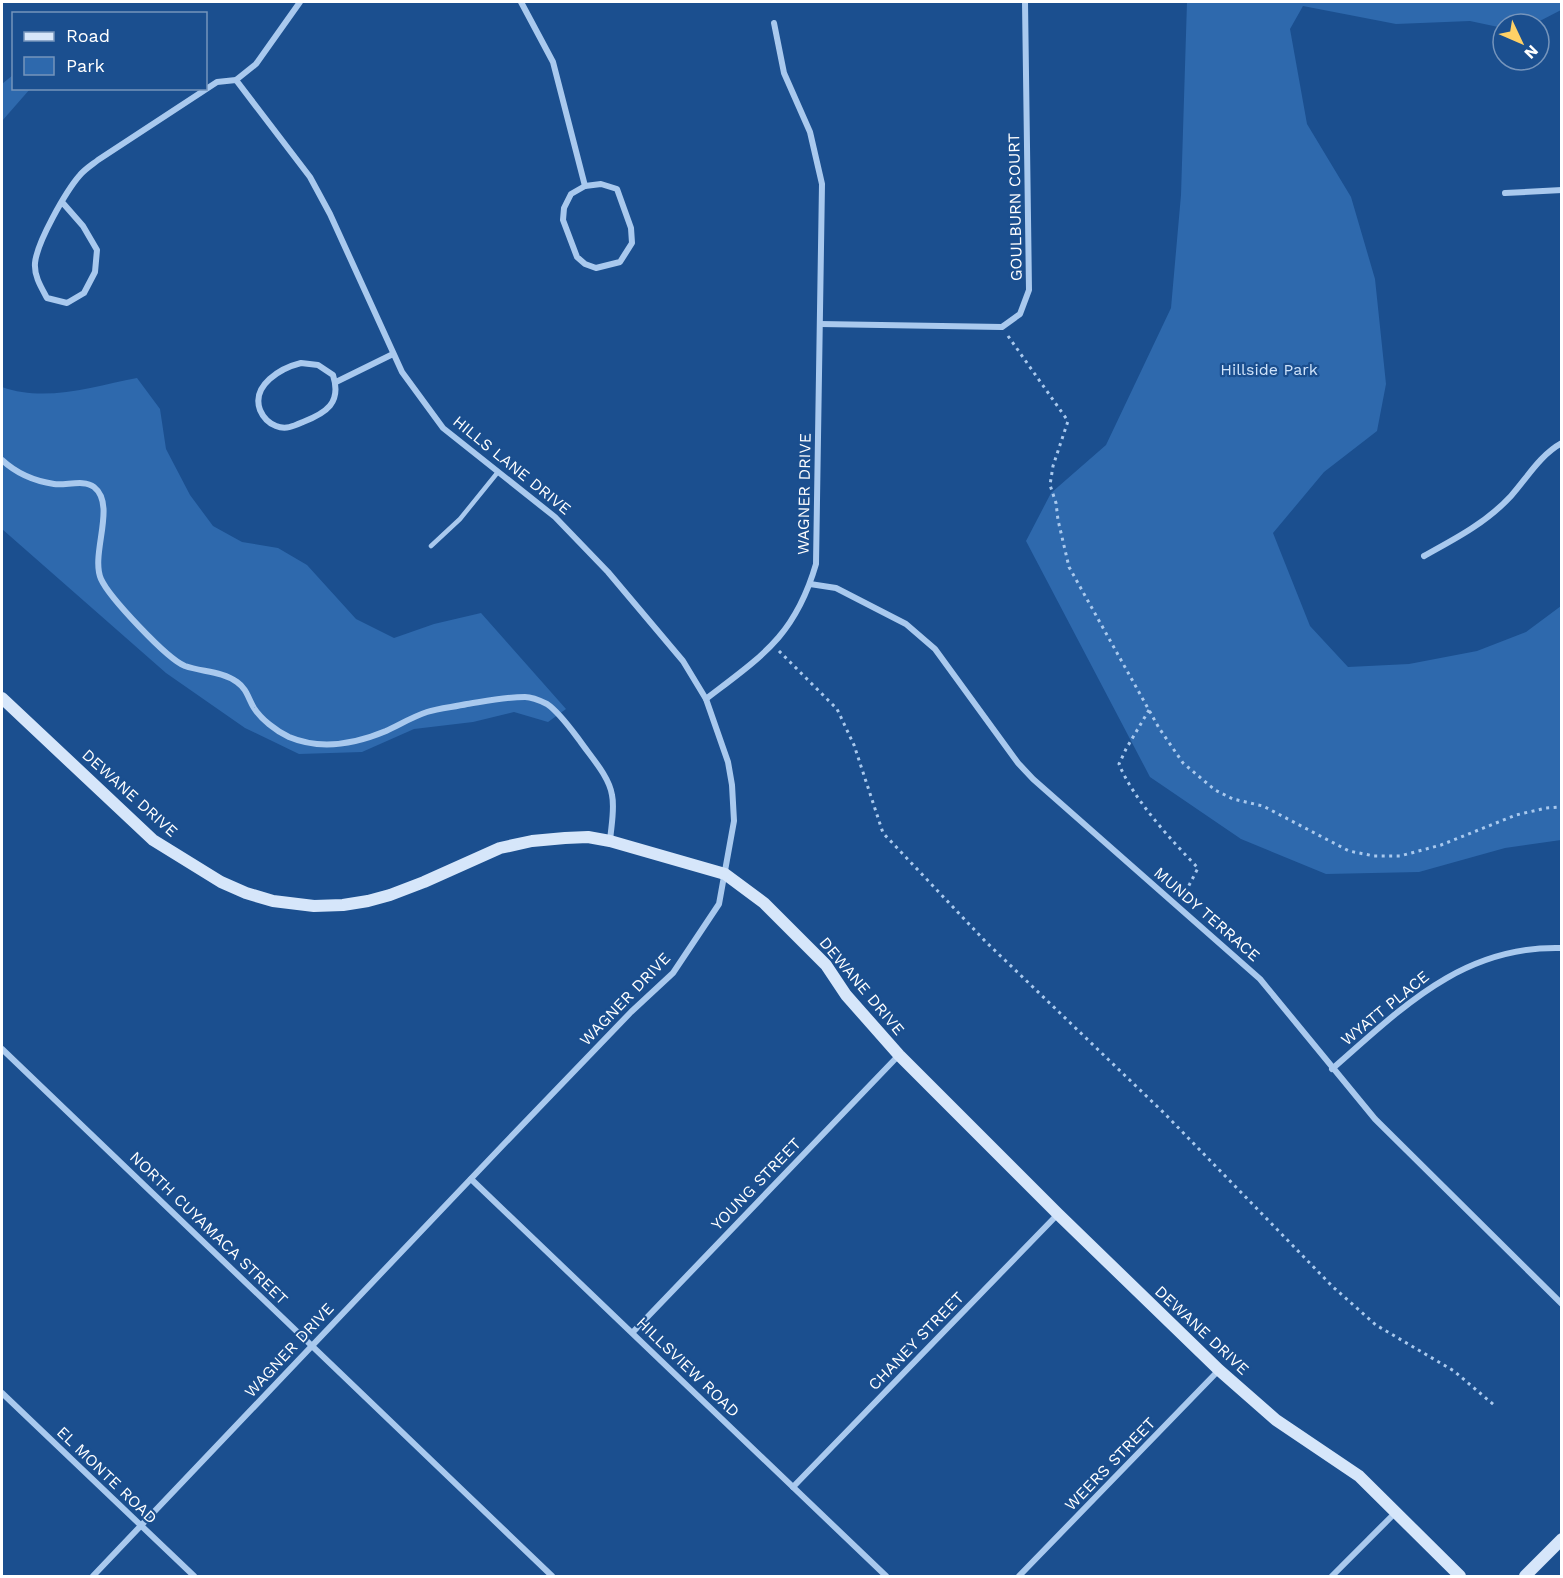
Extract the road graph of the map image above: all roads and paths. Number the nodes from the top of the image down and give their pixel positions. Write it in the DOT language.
graph roads {
  1 [pos="300,2"];
  2 [pos="520,2"];
  3 [pos="1025,2"];
  4 [pos="774,23"];
  5 [pos="236,80"];
  6 [pos="207,89"];
  7 [pos="205,90"];
  8 [pos="585,186"];
  9 [pos="1562,190"];
  10 [pos="1505,193"];
  11 [pos="62,202"];
  12 [pos="820,324"];
  13 [pos="1002,327"];
  14 [pos="393,354"];
  15 [pos="336,382"];
  16 [pos="1562,443"];
  17 [pos="2,460"];
  18 [pos="498,472"];
  19 [pos="431,546"];
  20 [pos="1424,556"];
  21 [pos="810,584"];
  22 [pos="774,645"];
  23 [pos="2,698"];
  24 [pos="706,699"];
  25 [pos="1149,710"];
  26 [pos="1562,807"];
  27 [pos="610,841"];
  28 [pos="725,874"];
  29 [pos="1178,907"];
  30 [pos="1562,948"];
  31 [pos="2,1049"];
  32 [pos="899,1055"];
  33 [pos="1332,1069"];
  34 [pos="471,1179"];
  35 [pos="1058,1214"];
  36 [pos="1562,1304"];
  37 [pos="633,1332"];
  38 [pos="312,1345"];
  39 [pos="1220,1370"];
  40 [pos="2,1393"];
  41 [pos="1494,1405"];
  42 [pos="793,1487"];
  43 [pos="1396,1512"];
  44 [pos="142,1526"];
  45 [pos="1562,1539"];
  46 [pos="93,1576"];
  47 [pos="194,1576"];
  48 [pos="552,1576"];
  49 [pos="886,1576"];
  50 [pos="1019,1576"];
  51 [pos="1332,1576"];
  52 [pos="1460,1576"];
  53 [pos="1525,1576"];
  1 -- 5 [label="street"];
  2 -- 8 [label="street"];
  3 -- 13 [label="street, GOULBURN COURT"];
  4 -- 12 [label="street, WAGNER DRIVE"];
  5 -- 6 [label="street"];
  5 -- 14 [label="street, HILLS LANE DRIVE"];
  7 -- 11 [label="street"];
  8 -- 8 [label="street"];
  9 -- 10 [label="street"];
  11 -- 11 [label="street"];
  12 -- 13 [label="street"];
  12 -- 21 [label="street, WAGNER DRIVE"];
  13 -- 25 [label="path"];
  14 -- 15 [label="street"];
  14 -- 18 [label="street, HILLS LANE DRIVE"];
  15 -- 15 [label="street"];
  16 -- 20 [label="street"];
  17 -- 27 [label="street"];
  18 -- 19 [label="lane"];
  18 -- 24 [label="street, HILLS LANE DRIVE"];
  21 -- 22 [label="street, WAGNER DRIVE"];
  21 -- 29 [label="street, MUNDY TERRACE"];
  22 -- 24 [label="street, WAGNER DRIVE"];
  22 -- 41 [label="path"];
  23 -- 27 [label="street, DEWANE DRIVE"];
  24 -- 28 [label="street, WAGNER DRIVE"];
  25 -- 26 [label="path"];
  25 -- 29 [label="path"];
  27 -- 28 [label="street, DEWANE DRIVE"];
  28 -- 32 [label="street, DEWANE DRIVE"];
  28 -- 34 [label="street, WAGNER DRIVE"];
  29 -- 33 [label="street, MUNDY TERRACE"];
  30 -- 33 [label="street, WYATT PLACE"];
  31 -- 38 [label="street, NORTH CUYAMACA STREET"];
  32 -- 35 [label="street, DEWANE DRIVE"];
  32 -- 37 [label="street, YOUNG STREET"];
  33 -- 36 [label="street, MUNDY TERRACE"];
  34 -- 37 [label="street, HILLSVIEW ROAD"];
  34 -- 38 [label="street, WAGNER DRIVE"];
  35 -- 39 [label="street, DEWANE DRIVE"];
  35 -- 42 [label="street, CHANEY STREET"];
  37 -- 42 [label="street, HILLSVIEW ROAD"];
  38 -- 44 [label="street, WAGNER DRIVE"];
  38 -- 48 [label="street, NORTH CUYAMACA STREET"];
  39 -- 43 [label="street, DEWANE DRIVE"];
  39 -- 50 [label="street, WEERS STREET"];
  40 -- 44 [label="street, EL MONTE ROAD"];
  42 -- 49 [label="street, HILLSVIEW ROAD"];
  43 -- 51 [label="street"];
  43 -- 52 [label="street, DEWANE DRIVE"];
  44 -- 46 [label="street, WAGNER DRIVE"];
  44 -- 47 [label="street, EL MONTE ROAD"];
  45 -- 53 [label="street"];
}
